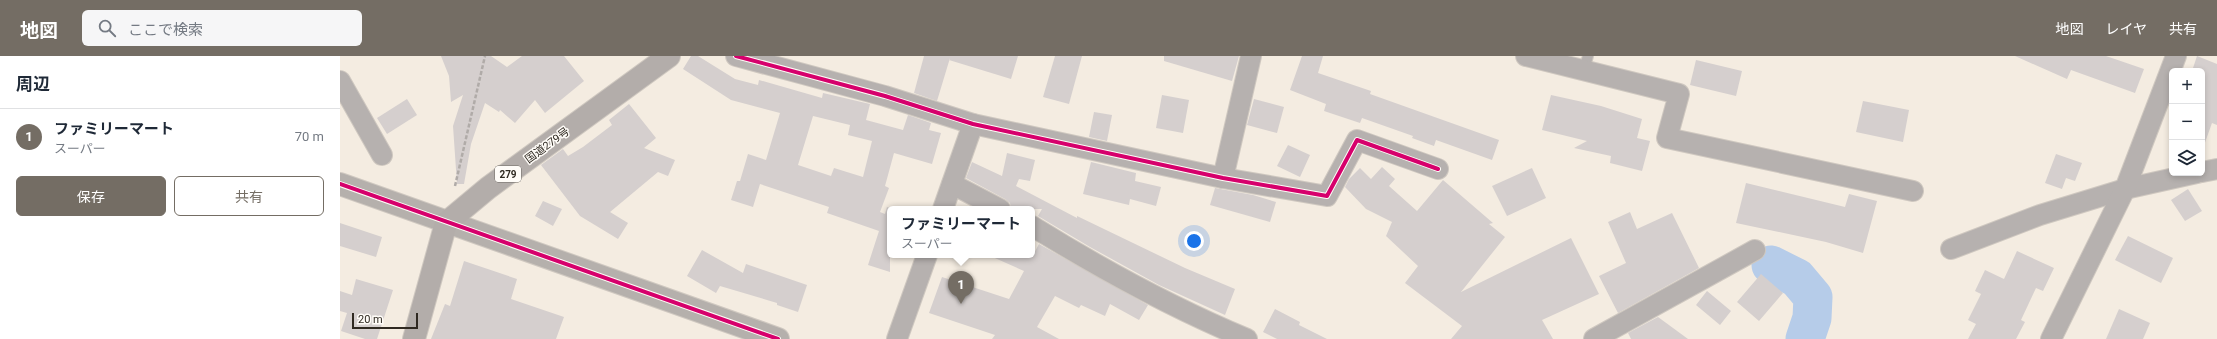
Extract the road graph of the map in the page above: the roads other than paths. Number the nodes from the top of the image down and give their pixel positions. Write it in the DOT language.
graph roads {
  1 [pos="669,56"];
  2 [pos="736,56"];
  3 [pos="1251,56"];
  4 [pos="1526,56"];
  5 [pos="2176,56"];
  6 [pos="1586,63"];
  7 [pos="340,81"];
  8 [pos="973,124"];
  9 [pos="382,155"];
  10 [pos="2217,169"];
  11 [pos="1438,170"];
  12 [pos="2205,171"];
  13 [pos="2183,176"];
  14 [pos="1223,178"];
  15 [pos="340,184"];
  16 [pos="952,184"];
  17 [pos="2124,189"];
  18 [pos="1913,192"];
  19 [pos="944,206"];
  20 [pos="994,206"];
  21 [pos="446,223"];
  22 [pos="1035,228"];
  23 [pos="1951,249"];
  24 [pos="1755,250"];
  25 [pos="926,258"];
  26 [pos="414,339"];
  27 [pos="778,339"];
  28 [pos="897,339"];
  29 [pos="1247,339"];
  30 [pos="1594,339"];
  31 [pos="2051,339"];
  1 -- 21 [label="highway, 国道279号 / 279"];
  2 -- 8 [label="street"];
  3 -- 14 [label="street"];
  4 -- 6 [label="street"];
  5 -- 17 [label="street"];
  6 -- 18 [label="street"];
  7 -- 9 [label="street"];
  8 -- 14 [label="street"];
  8 -- 16 [label="street"];
  10 -- 12 [label="street"];
  11 -- 14 [label="street"];
  13 -- 17 [label="street"];
  15 -- 21 [label="street"];
  16 -- 19 [label="street"];
  16 -- 20 [label="street"];
  17 -- 23 [label="street"];
  17 -- 31 [label="street"];
  21 -- 26 [label="highway"];
  21 -- 27 [label="street"];
  22 -- 29 [label="street"];
  24 -- 30 [label="street"];
  25 -- 28 [label="street"];
}
